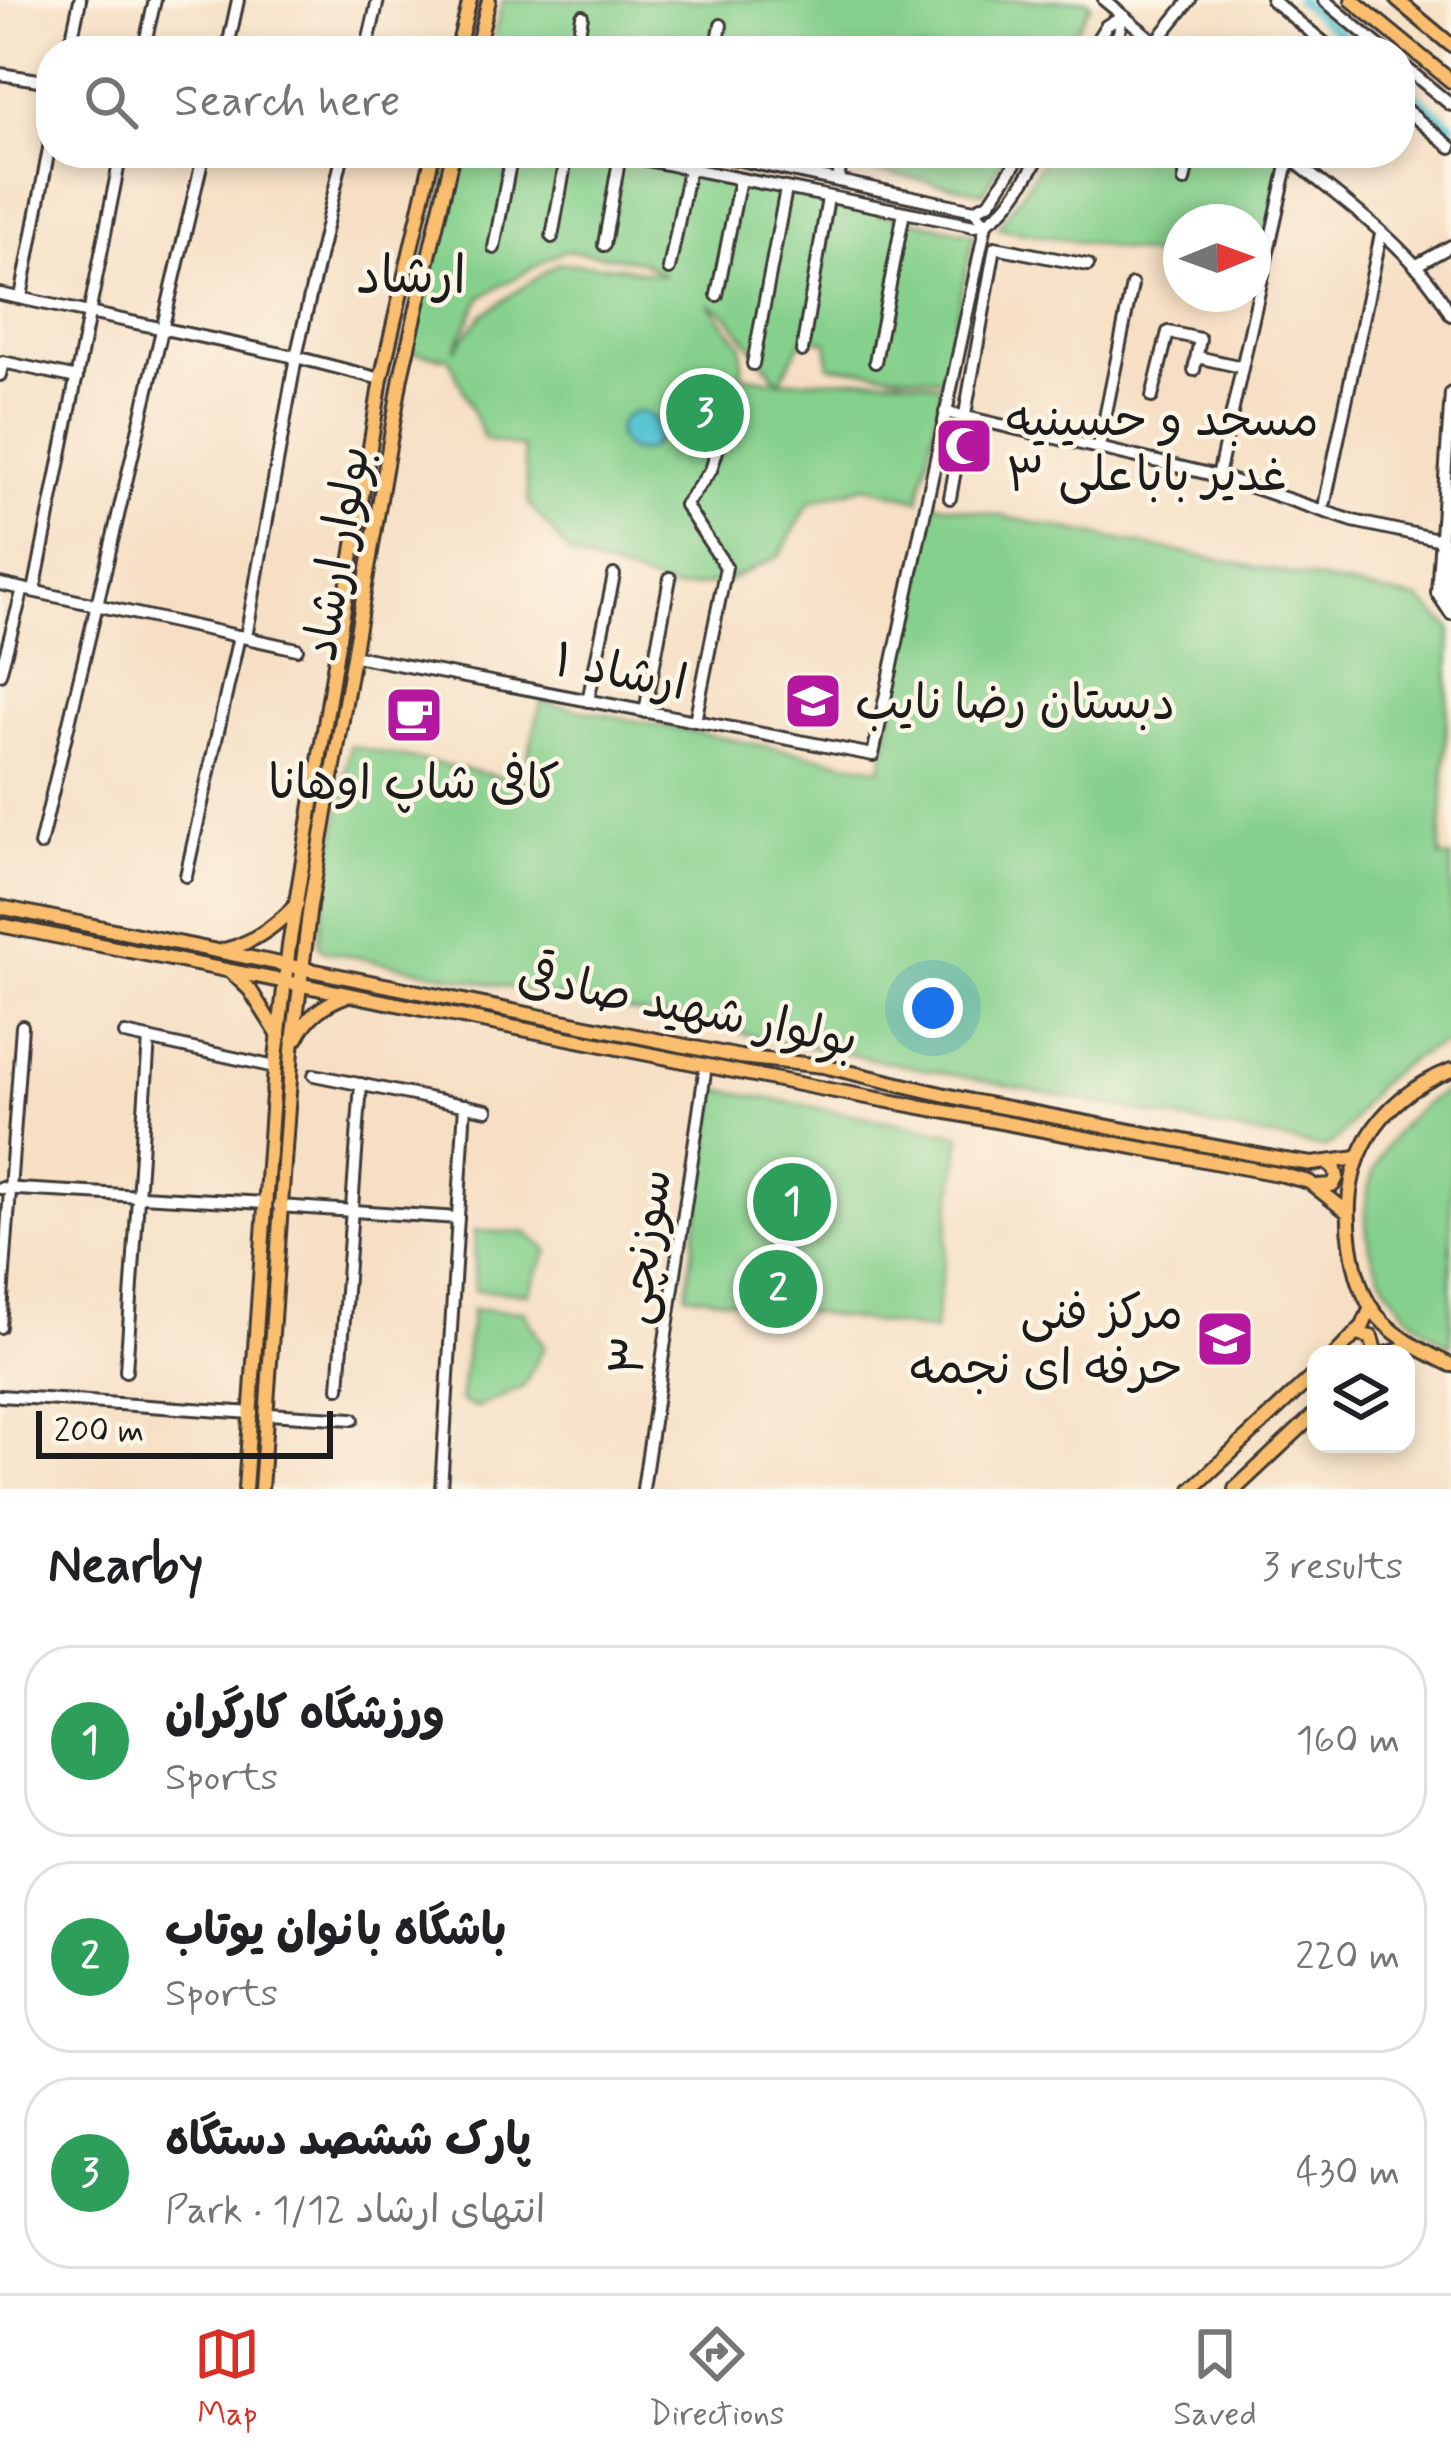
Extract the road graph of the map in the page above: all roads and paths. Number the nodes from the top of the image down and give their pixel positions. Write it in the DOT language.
graph roads {
  1 [pos="80,0"];
  2 [pos="154,0"];
  3 [pos="238,0"];
  4 [pos="377,0"];
  5 [pos="470,0"];
  6 [pos="489,0"];
  7 [pos="1103,0"];
  8 [pos="1190,0"];
  9 [pos="1272,0"];
  10 [pos="1324,0"];
  11 [pos="1352,0"];
  12 [pos="1396,0"];
  13 [pos="582,16"];
  14 [pos="1122,16"];
  15 [pos="721,25"];
  16 [pos="72,36"];
  17 [pos="146,36"];
  18 [pos="230,36"];
  19 [pos="369,36"];
  20 [pos="461,36"];
  21 [pos="480,36"];
  22 [pos="579,36"];
  23 [pos="719,36"];
  24 [pos="1100,36"];
  25 [pos="1117,36"];
  26 [pos="1147,36"];
  27 [pos="1168,36"];
  28 [pos="1316,36"];
  29 [pos="1367,36"];
  30 [pos="1396,36"];
  31 [pos="1451,45"];
  32 [pos="1415,52"];
  33 [pos="0,74"];
  34 [pos="1415,75"];
  35 [pos="36,80"];
  36 [pos="1451,81"];
  37 [pos="1451,105"];
  38 [pos="1415,117"];
  39 [pos="1451,147"];
  40 [pos="45,168"];
  41 [pos="118,168"];
  42 [pos="201,168"];
  43 [pos="340,168"];
  44 [pos="431,168"];
  45 [pos="450,168"];
  46 [pos="509,168"];
  47 [pos="564,168"];
  48 [pos="614,168"];
  49 [pos="684,168"];
  50 [pos="783,168"];
  51 [pos="840,168"];
  52 [pos="1012,168"];
  53 [pos="1032,168"];
  54 [pos="1187,168"];
  55 [pos="1283,168"];
  56 [pos="1302,168"];
  57 [pos="689,169"];
  58 [pos="740,179"];
  59 [pos="838,179"];
  60 [pos="1184,181"];
  61 [pos="786,189"];
  62 [pos="828,198"];
  63 [pos="974,210"];
  64 [pos="904,212"];
  65 [pos="986,224"];
  66 [pos="1381,234"];
  67 [pos="415,235"];
  68 [pos="552,237"];
  69 [pos="433,241"];
  70 [pos="604,245"];
  71 [pos="1451,246"];
  72 [pos="494,248"];
  73 [pos="1088,265"];
  74 [pos="1415,266"];
  75 [pos="669,269"];
  76 [pos="1132,285"];
  77 [pos="0,294"];
  78 [pos="717,295"];
  79 [pos="21,297"];
  80 [pos="90,312"];
  81 [pos="1451,314"];
  82 [pos="164,328"];
  83 [pos="802,351"];
  84 [pos="296,357"];
  85 [pos="875,362"];
  86 [pos="753,364"];
  87 [pos="1241,367"];
  88 [pos="2,369"];
  89 [pos="77,378"];
  90 [pos="381,379"];
  91 [pos="1451,393"];
  92 [pos="1152,398"];
  93 [pos="946,407"];
  94 [pos="728,416"];
  95 [pos="965,416"];
  96 [pos="1099,447"];
  97 [pos="1218,476"];
  98 [pos="950,499"];
  99 [pos="1324,502"];
  100 [pos="1442,540"];
  101 [pos="614,575"];
  102 [pos="670,578"];
  103 [pos="0,584"];
  104 [pos="28,590"];
  105 [pos="1451,602"];
  106 [pos="95,607"];
  107 [pos="1451,614"];
  108 [pos="243,637"];
  109 [pos="297,649"];
  110 [pos="355,656"];
  111 [pos="0,674"];
  112 [pos="588,701"];
  113 [pos="645,712"];
  114 [pos="695,721"];
  115 [pos="40,845"];
  116 [pos="186,876"];
  117 [pos="297,904"];
  118 [pos="0,907"];
  119 [pos="0,925"];
  120 [pos="217,951"];
  121 [pos="287,964"];
  122 [pos="302,967"];
  123 [pos="229,970"];
  124 [pos="285,981"];
  125 [pos="300,984"];
  126 [pos="351,994"];
  127 [pos="22,1026"];
  128 [pos="125,1034"];
  129 [pos="279,1036"];
  130 [pos="149,1039"];
  131 [pos="292,1050"];
  132 [pos="706,1065"];
  133 [pos="823,1066"];
  134 [pos="275,1067"];
  135 [pos="1451,1070"];
  136 [pos="314,1075"];
  137 [pos="361,1084"];
  138 [pos="819,1088"];
  139 [pos="465,1105"];
  140 [pos="487,1110"];
  141 [pos="1357,1158"];
  142 [pos="1328,1163"];
  143 [pos="1316,1186"];
  144 [pos="5,1188"];
  145 [pos="138,1197"];
  146 [pos="272,1204"];
  147 [pos="352,1210"];
  148 [pos="1346,1210"];
  149 [pos="458,1218"];
  150 [pos="1371,1307"];
  151 [pos="0,1327"];
  152 [pos="1356,1334"];
  153 [pos="1345,1345"];
  154 [pos="1373,1345"];
  155 [pos="1412,1345"];
  156 [pos="1415,1347"];
  157 [pos="1451,1365"];
  158 [pos="126,1371"];
  159 [pos="1307,1381"];
  160 [pos="339,1388"];
  161 [pos="0,1396"];
  162 [pos="252,1413"];
  163 [pos="268,1414"];
  164 [pos="353,1419"];
  165 [pos="1307,1422"];
  166 [pos="263,1488"];
  167 [pos="245,1489"];
  168 [pos="441,1489"];
  169 [pos="643,1489"];
  170 [pos="1192,1489"];
  171 [pos="1235,1489"];
  1 -- 16 [label="street"];
  2 -- 17 [label="street"];
  3 -- 18 [label="street"];
  4 -- 19 [label="street"];
  5 -- 20 [label="main road"];
  6 -- 21 [label="main road"];
  7 -- 14 [label="street"];
  8 -- 27 [label="street"];
  9 -- 28 [label="street"];
  10 -- 29 [label="street"];
  11 -- 30 [label="main road"];
  12 -- 31 [label="main road"];
  13 -- 22 [label="street"];
  14 -- 24 [label="street"];
  14 -- 25 [label="street"];
  14 -- 26 [label="street"];
  15 -- 23 [label="street"];
  32 -- 36 [label="main road"];
  33 -- 35 [label="street"];
  34 -- 37 [label="street"];
  38 -- 39 [label="street"];
  40 -- 79 [label="street"];
  41 -- 80 [label="street"];
  42 -- 82 [label="street"];
  43 -- 84 [label="street"];
  44 -- 67 [label="main road, بولوار ارشاد"];
  45 -- 69 [label="main road, بولوار ارشاد"];
  46 -- 72 [label="street"];
  47 -- 68 [label="street"];
  48 -- 70 [label="street"];
  49 -- 57 [label="street"];
  50 -- 59 [label="street"];
  51 -- 59 [label="street"];
  52 -- 63 [label="street"];
  53 -- 65 [label="street"];
  54 -- 60 [label="street"];
  55 -- 87 [label="street"];
  56 -- 66 [label="street"];
  57 -- 58 [label="street"];
  57 -- 75 [label="street"];
  58 -- 61 [label="street"];
  58 -- 78 [label="street"];
  59 -- 63 [label="street"];
  61 -- 62 [label="street"];
  61 -- 86 [label="street"];
  62 -- 64 [label="street"];
  62 -- 83 [label="street"];
  63 -- 65 [label="street"];
  64 -- 65 [label="street"];
  64 -- 85 [label="street"];
  65 -- 93 [label="street"];
  66 -- 74 [label="street"];
  66 -- 99 [label="street"];
  67 -- 69 [label="main road"];
  67 -- 90 [label="main road, بولوار ارشاد"];
  69 -- 110 [label="main road, بولوار ارشاد"];
  71 -- 74 [label="street"];
  73 -- 95 [label="street"];
  74 -- 81 [label="street"];
  76 -- 96 [label="street"];
  77 -- 79 [label="street"];
  79 -- 80 [label="street"];
  80 -- 82 [label="street"];
  80 -- 89 [label="street"];
  82 -- 84 [label="street"];
  82 -- 106 [label="street"];
  84 -- 90 [label="street"];
  84 -- 108 [label="street"];
  87 -- 92 [label="street"];
  87 -- 97 [label="street"];
  88 -- 89 [label="street"];
  89 -- 104 [label="street"];
  90 -- 117 [label="main road, بولوار ارشاد"];
  91 -- 100 [label="street"];
  93 -- 95 [label="street"];
  93 -- 114 [label="street, ارشاد ۱"];
  94 -- 114 [label="street"];
  95 -- 96 [label="street"];
  95 -- 98 [label="street"];
  96 -- 97 [label="street"];
  97 -- 100 [label="street"];
  100 -- 105 [label="street"];
  100 -- 107 [label="street"];
  101 -- 112 [label="street"];
  102 -- 113 [label="street"];
  103 -- 104 [label="street"];
  104 -- 106 [label="street"];
  104 -- 111 [label="street"];
  106 -- 108 [label="street"];
  106 -- 115 [label="street"];
  108 -- 109 [label="street"];
  108 -- 116 [label="street"];
  110 -- 112 [label="street, ارشاد ۱"];
  110 -- 122 [label="main road, بولوار ارشاد"];
  112 -- 113 [label="street, ارشاد ۱"];
  113 -- 114 [label="street, ارشاد ۱"];
  117 -- 120 [label="main road"];
  117 -- 121 [label="main road, بولوار ارشاد"];
  118 -- 120 [label="main road, بولوار شهید صادقی"];
  119 -- 123 [label="main road, بولوار شهید صادقی"];
  120 -- 121 [label="main road, بولوار شهید صادقی"];
  121 -- 122 [label="main road, بولوار شهید صادقی"];
  121 -- 124 [label="main road, بولوار ارشاد"];
  122 -- 125 [label="main road, بولوار ارشاد"];
  122 -- 133 [label="main road, بولوار شهید صادقی"];
  123 -- 124 [label="main road, بولوار شهید صادقی"];
  123 -- 129 [label="main road"];
  124 -- 125 [label="main road, بولوار شهید صادقی"];
  124 -- 129 [label="main road, بولوار ارشاد"];
  125 -- 126 [label="main road, بولوار شهید صادقی"];
  125 -- 131 [label="main road, بولوار ارشاد"];
  126 -- 131 [label="main road"];
  126 -- 132 [label="main road, بولوار شهید صادقی"];
  127 -- 144 [label="street"];
  128 -- 130 [label="street"];
  129 -- 134 [label="main road, بولوار ارشاد"];
  130 -- 134 [label="street"];
  130 -- 145 [label="street"];
  131 -- 146 [label="main road, بولوار ارشاد"];
  132 -- 138 [label="main road, بولوار شهید صادقی"];
  132 -- 169 [label="street, سوزنچی ۳"];
  133 -- 138 [label="main road"];
  133 -- 142 [label="main road, بولوار شهید صادقی"];
  134 -- 146 [label="main road, بولوار ارشاد"];
  135 -- 141 [label="main road"];
  136 -- 137 [label="street"];
  137 -- 139 [label="street"];
  137 -- 147 [label="street"];
  138 -- 143 [label="main road, بولوار شهید صادقی"];
  139 -- 140 [label="street"];
  139 -- 149 [label="street"];
  141 -- 142 [label="main road, بولوار شهید صادقی"];
  141 -- 148 [label="main road"];
  142 -- 143 [label="main road"];
  143 -- 148 [label="main road, بولوار شهید صادقی"];
  144 -- 145 [label="street"];
  144 -- 151 [label="street"];
  145 -- 146 [label="street"];
  145 -- 158 [label="street"];
  146 -- 147 [label="street"];
  146 -- 162 [label="main road"];
  146 -- 163 [label="main road"];
  147 -- 149 [label="street"];
  147 -- 160 [label="street"];
  148 -- 150 [label="main road"];
  149 -- 168 [label="street"];
  150 -- 152 [label="main road"];
  150 -- 155 [label="main road"];
  152 -- 153 [label="main road"];
  152 -- 154 [label="main road"];
  156 -- 157 [label="main road"];
  159 -- 170 [label="main road"];
  161 -- 162 [label="street"];
  162 -- 167 [label="main road"];
  163 -- 164 [label="street"];
  163 -- 166 [label="main road"];
  165 -- 171 [label="main road"];
}
